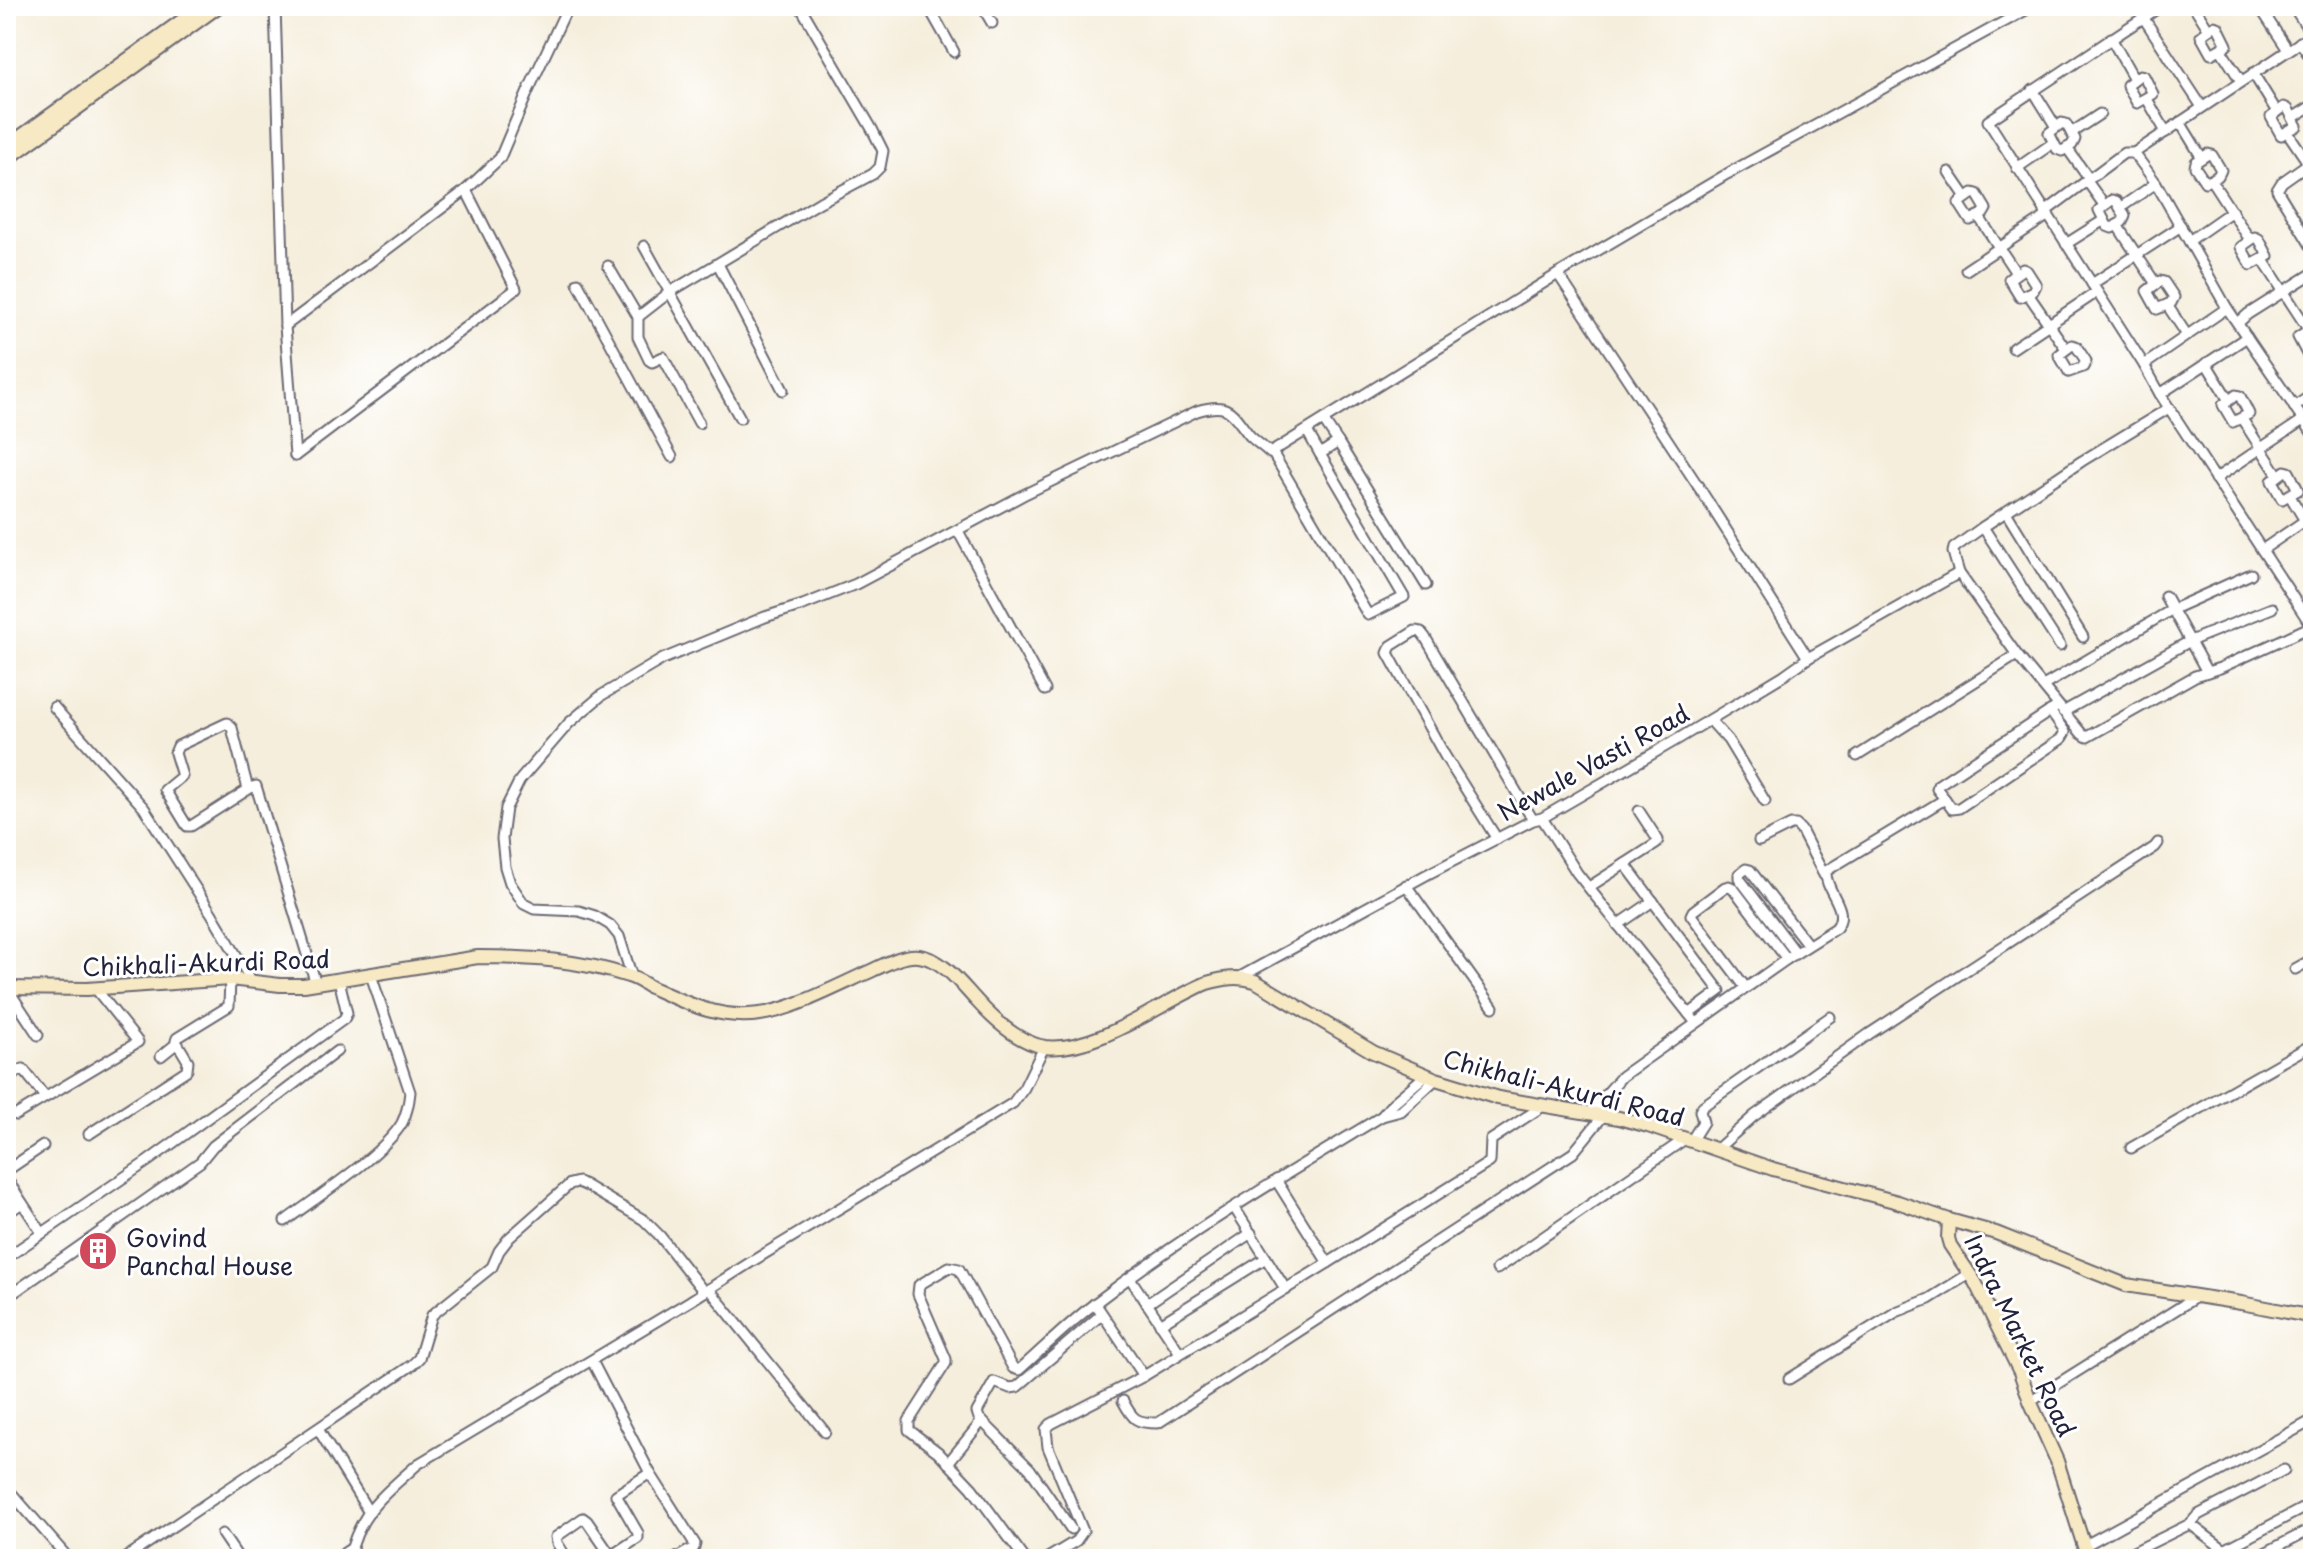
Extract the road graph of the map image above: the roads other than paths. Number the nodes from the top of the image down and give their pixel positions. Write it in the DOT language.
graph roads {
  1 [pos="202,6"];
  2 [pos="219,6"];
  3 [pos="275,6"];
  4 [pos="568,6"];
  5 [pos="800,6"];
  6 [pos="928,6"];
  7 [pos="982,6"];
  8 [pos="2033,6"];
  9 [pos="2161,6"];
  10 [pos="2194,6"];
  11 [pos="2259,6"];
  12 [pos="2293,6"];
  13 [pos="2143,17"];
  14 [pos="992,23"];
  15 [pos="2209,30"];
  16 [pos="2312,34"];
  17 [pos="2111,38"];
  18 [pos="2300,42"];
  19 [pos="2221,50"];
  20 [pos="2288,50"];
  21 [pos="954,52"];
  22 [pos="2313,61"];
  23 [pos="2253,73"];
  24 [pos="2134,79"];
  25 [pos="2241,81"];
  26 [pos="2033,90"];
  27 [pos="2147,99"];
  28 [pos="2313,105"];
  29 [pos="2202,107"];
  30 [pos="2277,112"];
  31 [pos="2100,114"];
  32 [pos="2294,117"];
  33 [pos="2180,122"];
  34 [pos="2056,127"];
  35 [pos="2166,132"];
  36 [pos="2071,133"];
  37 [pos="2288,133"];
  38 [pos="2053,143"];
  39 [pos="6,147"];
  40 [pos="2067,148"];
  41 [pos="2134,153"];
  42 [pos="2202,158"];
  43 [pos="6,160"];
  44 [pos="2311,164"];
  45 [pos="2017,168"];
  46 [pos="1949,172"];
  47 [pos="2088,180"];
  48 [pos="2211,180"];
  49 [pos="2156,183"];
  50 [pos="466,190"];
  51 [pos="1966,197"];
  52 [pos="2104,205"];
  53 [pos="2120,208"];
  54 [pos="2232,211"];
  55 [pos="2046,214"];
  56 [pos="1979,217"];
  57 [pos="2104,220"];
  58 [pos="2117,225"];
  59 [pos="2181,226"];
  60 [pos="2189,241"];
  61 [pos="2066,244"];
  62 [pos="644,246"];
  63 [pos="1999,248"];
  64 [pos="2313,249"];
  65 [pos="2137,255"];
  66 [pos="718,264"];
  67 [pos="608,266"];
  68 [pos="1966,270"];
  69 [pos="2016,273"];
  70 [pos="2313,273"];
  71 [pos="1558,274"];
  72 [pos="578,283"];
  73 [pos="2094,288"];
  74 [pos="670,292"];
  75 [pos="2283,292"];
  76 [pos="2028,294"];
  77 [pos="2227,308"];
  78 [pos="638,317"];
  79 [pos="2238,323"];
  80 [pos="2049,324"];
  81 [pos="285,326"];
  82 [pos="2311,328"];
  83 [pos="2187,335"];
  84 [pos="2247,337"];
  85 [pos="2013,348"];
  86 [pos="2066,349"];
  87 [pos="2313,354"];
  88 [pos="2206,363"];
  89 [pos="2144,365"];
  90 [pos="783,390"];
  91 [pos="2160,394"];
  92 [pos="2313,394"];
  93 [pos="2228,399"];
  94 [pos="2294,407"];
  95 [pos="2169,408"];
  96 [pos="740,418"];
  97 [pos="2242,419"];
  98 [pos="2303,420"];
  99 [pos="1324,421"];
  100 [pos="699,423"];
  101 [pos="1307,431"];
  102 [pos="2313,434"];
  103 [pos="1338,442"];
  104 [pos="2261,448"];
  105 [pos="1272,452"];
  106 [pos="1320,454"];
  107 [pos="672,457"];
  108 [pos="2278,475"];
  109 [pos="2215,479"];
  110 [pos="2290,496"];
  111 [pos="2006,512"];
  112 [pos="2309,518"];
  113 [pos="1983,527"];
  114 [pos="958,531"];
  115 [pos="2313,534"];
  116 [pos="2262,550"];
  117 [pos="1959,573"];
  118 [pos="2251,574"];
  119 [pos="1426,585"];
  120 [pos="2165,596"];
  121 [pos="2272,608"];
  122 [pos="2173,609"];
  123 [pos="2312,627"];
  124 [pos="2083,637"];
  125 [pos="2190,641"];
  126 [pos="2060,646"];
  127 [pos="2017,655"];
  128 [pos="1808,658"];
  129 [pos="2207,672"];
  130 [pos="2043,686"];
  131 [pos="1045,690"];
  132 [pos="54,707"];
  133 [pos="2057,709"];
  134 [pos="1710,720"];
  135 [pos="1857,756"];
  136 [pos="248,789"];
  137 [pos="1945,799"];
  138 [pos="1765,801"];
  139 [pos="1639,811"];
  140 [pos="1538,819"];
  141 [pos="1497,839"];
  142 [pos="1759,841"];
  143 [pos="2158,843"];
  144 [pos="1625,864"];
  145 [pos="1824,875"];
  146 [pos="1406,885"];
  147 [pos="1589,887"];
  148 [pos="1653,901"];
  149 [pos="1618,925"];
  150 [pos="1808,945"];
  151 [pos="1796,953"];
  152 [pos="1787,959"];
  153 [pos="2313,959"];
  154 [pos="2295,969"];
  155 [pos="371,975"];
  156 [pos="632,977"];
  157 [pos="1240,977"];
  158 [pos="230,979"];
  159 [pos="251,980"];
  160 [pos="339,980"];
  161 [pos="316,984"];
  162 [pos="6,988"];
  163 [pos="95,988"];
  164 [pos="1746,988"];
  165 [pos="1493,1007"];
  166 [pos="1689,1014"];
  167 [pos="1830,1017"];
  168 [pos="1696,1023"];
  169 [pos="38,1035"];
  170 [pos="176,1044"];
  171 [pos="2313,1044"];
  172 [pos="1044,1047"];
  173 [pos="337,1051"];
  174 [pos="161,1056"];
  175 [pos="1431,1077"];
  176 [pos="6,1079"];
  177 [pos="45,1097"];
  178 [pos="1543,1106"];
  179 [pos="1589,1114"];
  180 [pos="16,1115"];
  181 [pos="1603,1116"];
  182 [pos="89,1134"];
  183 [pos="1688,1140"];
  184 [pos="43,1146"];
  185 [pos="2131,1148"];
  186 [pos="1716,1150"];
  187 [pos="6,1171"];
  188 [pos="6,1178"];
  189 [pos="1276,1180"];
  190 [pos="22,1203"];
  191 [pos="1234,1207"];
  192 [pos="6,1214"];
  193 [pos="1949,1220"];
  194 [pos="285,1221"];
  195 [pos="42,1233"];
  196 [pos="1251,1233"];
  197 [pos="6,1258"];
  198 [pos="1266,1258"];
  199 [pos="1328,1263"];
  200 [pos="1497,1269"];
  201 [pos="1969,1274"];
  202 [pos="1130,1278"];
  203 [pos="707,1290"];
  204 [pos="1286,1290"];
  205 [pos="2196,1297"];
  206 [pos="6,1298"];
  207 [pos="1095,1303"];
  208 [pos="1147,1304"];
  209 [pos="1102,1314"];
  210 [pos="2313,1317"];
  211 [pos="1160,1324"];
  212 [pos="1180,1353"];
  213 [pos="592,1361"];
  214 [pos="1144,1376"];
  215 [pos="1789,1379"];
  216 [pos="1123,1401"];
  217 [pos="2030,1401"];
  218 [pos="2313,1420"];
  219 [pos="982,1421"];
  220 [pos="318,1429"];
  221 [pos="825,1432"];
  222 [pos="948,1463"];
  223 [pos="2284,1470"];
  224 [pos="650,1473"];
  225 [pos="6,1487"];
  226 [pos="2313,1503"];
  227 [pos="368,1511"];
  228 [pos="2190,1524"];
  229 [pos="2313,1528"];
  230 [pos="1071,1529"];
  231 [pos="222,1534"];
  232 [pos="352,1548"];
  233 [pos="2225,1550"];
  234 [pos="2086,1552"];
  235 [pos="69,1559"];
  236 [pos="124,1559"];
  237 [pos="239,1559"];
  238 [pos="335,1559"];
  239 [pos="349,1559"];
  240 [pos="567,1559"];
  241 [pos="675,1559"];
  242 [pos="1025,1559"];
  243 [pos="1046,1559"];
  244 [pos="2119,1559"];
  245 [pos="2207,1559"];
  246 [pos="2237,1559"];
  247 [pos="2253,1559"];
  1 -- 39 [label="main road"];
  2 -- 43 [label="main road"];
  3 -- 81 [label="street"];
  4 -- 50 [label="street"];
  5 -- 66 [label="street"];
  6 -- 21 [label="street"];
  7 -- 14 [label="street"];
  8 -- 71 [label="street"];
  9 -- 13 [label="street"];
  10 -- 15 [label="street"];
  11 -- 20 [label="street"];
  12 -- 16 [label="street"];
  13 -- 17 [label="street"];
  13 -- 29 [label="street"];
  15 -- 19 [label="street"];
  15 -- 19 [label="street"];
  16 -- 18 [label="street"];
  17 -- 24 [label="street"];
  17 -- 26 [label="street"];
  18 -- 20 [label="street"];
  18 -- 22 [label="street"];
  19 -- 25 [label="street"];
  20 -- 23 [label="street"];
  23 -- 25 [label="street"];
  23 -- 30 [label="street"];
  24 -- 27 [label="street"];
  24 -- 27 [label="street"];
  25 -- 29 [label="street"];
  26 -- 34 [label="street"];
  26 -- 45 [label="street"];
  27 -- 35 [label="street"];
  28 -- 32 [label="street"];
  29 -- 33 [label="street"];
  30 -- 32 [label="street"];
  30 -- 37 [label="street"];
  31 -- 36 [label="street"];
  32 -- 37 [label="street"];
  33 -- 35 [label="street"];
  33 -- 42 [label="street"];
  34 -- 36 [label="street"];
  34 -- 38 [label="street"];
  35 -- 41 [label="street"];
  36 -- 40 [label="street"];
  37 -- 44 [label="street"];
  38 -- 40 [label="street"];
  38 -- 45 [label="street"];
  40 -- 47 [label="street"];
  41 -- 47 [label="street"];
  41 -- 49 [label="street"];
  42 -- 48 [label="street"];
  42 -- 48 [label="street"];
  44 -- 64 [label="street"];
  45 -- 55 [label="street"];
  46 -- 51 [label="street"];
  47 -- 52 [label="street"];
  47 -- 55 [label="street"];
  48 -- 54 [label="street"];
  49 -- 53 [label="street"];
  49 -- 59 [label="street"];
  50 -- 81 [label="street"];
  50 -- 81 [label="street"];
  51 -- 56 [label="street"];
  51 -- 56 [label="street"];
  52 -- 53 [label="street"];
  52 -- 57 [label="street"];
  53 -- 58 [label="street"];
  54 -- 60 [label="street"];
  54 -- 75 [label="street"];
  55 -- 61 [label="street"];
  55 -- 63 [label="street"];
  56 -- 63 [label="street"];
  57 -- 58 [label="street"];
  57 -- 61 [label="street"];
  58 -- 65 [label="street"];
  59 -- 60 [label="street"];
  59 -- 65 [label="street"];
  60 -- 77 [label="street"];
  61 -- 73 [label="street"];
  62 -- 74 [label="street"];
  63 -- 68 [label="street"];
  63 -- 69 [label="street"];
  65 -- 73 [label="street"];
  65 -- 83 [label="street"];
  66 -- 74 [label="street"];
  66 -- 90 [label="street"];
  67 -- 78 [label="street"];
  69 -- 76 [label="street"];
  69 -- 76 [label="street"];
  70 -- 75 [label="street"];
  71 -- 99 [label="street"];
  71 -- 128 [label="street"];
  72 -- 107 [label="street"];
  73 -- 80 [label="street"];
  73 -- 89 [label="street"];
  74 -- 78 [label="street"];
  74 -- 96 [label="street"];
  75 -- 79 [label="street"];
  75 -- 82 [label="street"];
  76 -- 80 [label="street"];
  77 -- 79 [label="street"];
  77 -- 83 [label="street"];
  78 -- 100 [label="street"];
  79 -- 84 [label="street"];
  80 -- 85 [label="street"];
  80 -- 86 [label="street"];
  82 -- 87 [label="street"];
  83 -- 89 [label="street"];
  84 -- 88 [label="street"];
  84 -- 94 [label="street"];
  88 -- 91 [label="street"];
  88 -- 93 [label="street"];
  89 -- 91 [label="street"];
  91 -- 95 [label="street"];
  92 -- 94 [label="street"];
  93 -- 97 [label="street"];
  93 -- 97 [label="street"];
  94 -- 98 [label="street"];
  95 -- 109 [label="street"];
  95 -- 111 [label="street"];
  97 -- 104 [label="street"];
  98 -- 102 [label="street"];
  98 -- 104 [label="street"];
  99 -- 101 [label="street"];
  99 -- 103 [label="street"];
  101 -- 105 [label="street"];
  101 -- 106 [label="street"];
  103 -- 106 [label="street"];
  103 -- 119 [label="street"];
  104 -- 108 [label="street"];
  104 -- 109 [label="street"];
  105 -- 106 [label="street"];
  105 -- 114 [label="street"];
  108 -- 110 [label="street"];
  108 -- 110 [label="street"];
  109 -- 116 [label="street"];
  110 -- 112 [label="street"];
  111 -- 113 [label="street"];
  111 -- 124 [label="street"];
  112 -- 115 [label="street"];
  112 -- 116 [label="street"];
  113 -- 117 [label="street"];
  113 -- 126 [label="street"];
  114 -- 131 [label="street"];
  114 -- 156 [label="street"];
  116 -- 123 [label="street"];
  117 -- 127 [label="street"];
  117 -- 128 [label="street, Newale Vasti Road"];
  118 -- 122 [label="street"];
  120 -- 122 [label="street"];
  121 -- 125 [label="street"];
  122 -- 125 [label="street"];
  122 -- 130 [label="street"];
  123 -- 129 [label="street"];
  125 -- 129 [label="street"];
  125 -- 133 [label="street"];
  127 -- 130 [label="street"];
  127 -- 135 [label="street"];
  128 -- 134 [label="street, Newale Vasti Road"];
  129 -- 133 [label="street"];
  130 -- 133 [label="street"];
  132 -- 159 [label="street"];
  133 -- 137 [label="street"];
  133 -- 137 [label="street"];
  134 -- 138 [label="street"];
  134 -- 140 [label="street, Newale Vasti Road"];
  136 -- 136 [label="street"];
  136 -- 161 [label="street"];
  137 -- 145 [label="street"];
  139 -- 144 [label="street"];
  140 -- 141 [label="street, Newale Vasti Road"];
  140 -- 141 [label="street"];
  140 -- 147 [label="street"];
  141 -- 146 [label="street, Newale Vasti Road"];
  142 -- 145 [label="street"];
  143 -- 186 [label="street"];
  144 -- 147 [label="street"];
  144 -- 148 [label="street"];
  145 -- 150 [label="street"];
  146 -- 157 [label="street, Newale Vasti Road"];
  146 -- 165 [label="street"];
  147 -- 149 [label="street"];
  148 -- 149 [label="street"];
  148 -- 166 [label="street"];
  149 -- 166 [label="street"];
  150 -- 151 [label="street"];
  150 -- 151 [label="street"];
  151 -- 152 [label="street"];
  152 -- 164 [label="street"];
  152 -- 164 [label="street"];
  153 -- 154 [label="street"];
  155 -- 156 [label="main road, Chikhali-Akurdi Road"];
  155 -- 160 [label="main road, Chikhali-Akurdi Road"];
  155 -- 194 [label="street"];
  156 -- 172 [label="main road"];
  157 -- 172 [label="main road"];
  157 -- 175 [label="main road, Chikhali-Akurdi Road"];
  158 -- 159 [label="main road, Chikhali-Akurdi Road"];
  158 -- 163 [label="main road, Chikhali-Akurdi Road"];
  158 -- 170 [label="street"];
  159 -- 161 [label="main road, Chikhali-Akurdi Road"];
  160 -- 161 [label="main road, Chikhali-Akurdi Road"];
  160 -- 195 [label="street"];
  162 -- 163 [label="main road, Chikhali-Akurdi Road"];
  162 -- 169 [label="street"];
  163 -- 177 [label="street"];
  164 -- 168 [label="street"];
  166 -- 168 [label="street"];
  167 -- 183 [label="street"];
  168 -- 179 [label="street"];
  170 -- 174 [label="street"];
  170 -- 182 [label="street"];
  171 -- 185 [label="street"];
  172 -- 203 [label="street"];
  173 -- 206 [label="street"];
  175 -- 178 [label="main road, Chikhali-Akurdi Road"];
  175 -- 189 [label="street"];
  176 -- 177 [label="street"];
  177 -- 180 [label="street"];
  178 -- 179 [label="main road, Chikhali-Akurdi Road"];
  178 -- 199 [label="street"];
  179 -- 181 [label="main road, Chikhali-Akurdi Road"];
  181 -- 183 [label="main road, Chikhali-Akurdi Road"];
  181 -- 216 [label="street"];
  183 -- 186 [label="main road, Chikhali-Akurdi Road"];
  183 -- 200 [label="street"];
  184 -- 187 [label="street"];
  186 -- 193 [label="main road, Chikhali-Akurdi Road"];
  188 -- 190 [label="street"];
  189 -- 191 [label="street"];
  189 -- 199 [label="street"];
  190 -- 192 [label="street"];
  190 -- 195 [label="street"];
  191 -- 196 [label="street"];
  191 -- 202 [label="street"];
  193 -- 201 [label="main road, Indra Market Road"];
  193 -- 205 [label="main road, Chikhali-Akurdi Road"];
  195 -- 197 [label="street"];
  196 -- 198 [label="street"];
  196 -- 208 [label="street"];
  198 -- 204 [label="street"];
  198 -- 211 [label="street"];
  199 -- 204 [label="street"];
  201 -- 215 [label="street"];
  201 -- 217 [label="main road, Indra Market Road"];
  202 -- 207 [label="street"];
  202 -- 208 [label="street"];
  203 -- 213 [label="street"];
  203 -- 220 [label="street"];
  203 -- 221 [label="street"];
  204 -- 212 [label="street"];
  205 -- 210 [label="main road, Chikhali-Akurdi Road"];
  205 -- 217 [label="street"];
  207 -- 209 [label="street"];
  207 -- 222 [label="street"];
  208 -- 211 [label="street"];
  209 -- 214 [label="street"];
  209 -- 219 [label="street"];
  211 -- 212 [label="street"];
  212 -- 214 [label="street"];
  213 -- 224 [label="street"];
  213 -- 227 [label="street"];
  214 -- 243 [label="street"];
  217 -- 234 [label="main road, Indra Market Road"];
  218 -- 234 [label="street"];
  219 -- 222 [label="street"];
  219 -- 230 [label="street"];
  220 -- 227 [label="street"];
  220 -- 236 [label="street"];
  222 -- 242 [label="street"];
  223 -- 228 [label="street"];
  224 -- 240 [label="street"];
  224 -- 241 [label="street"];
  225 -- 235 [label="street"];
  226 -- 233 [label="street"];
  227 -- 232 [label="street"];
  228 -- 233 [label="street"];
  228 -- 244 [label="street"];
  229 -- 247 [label="street"];
  231 -- 237 [label="street"];
  232 -- 238 [label="street"];
  232 -- 239 [label="street"];
  233 -- 245 [label="street"];
  233 -- 246 [label="street"];
}
